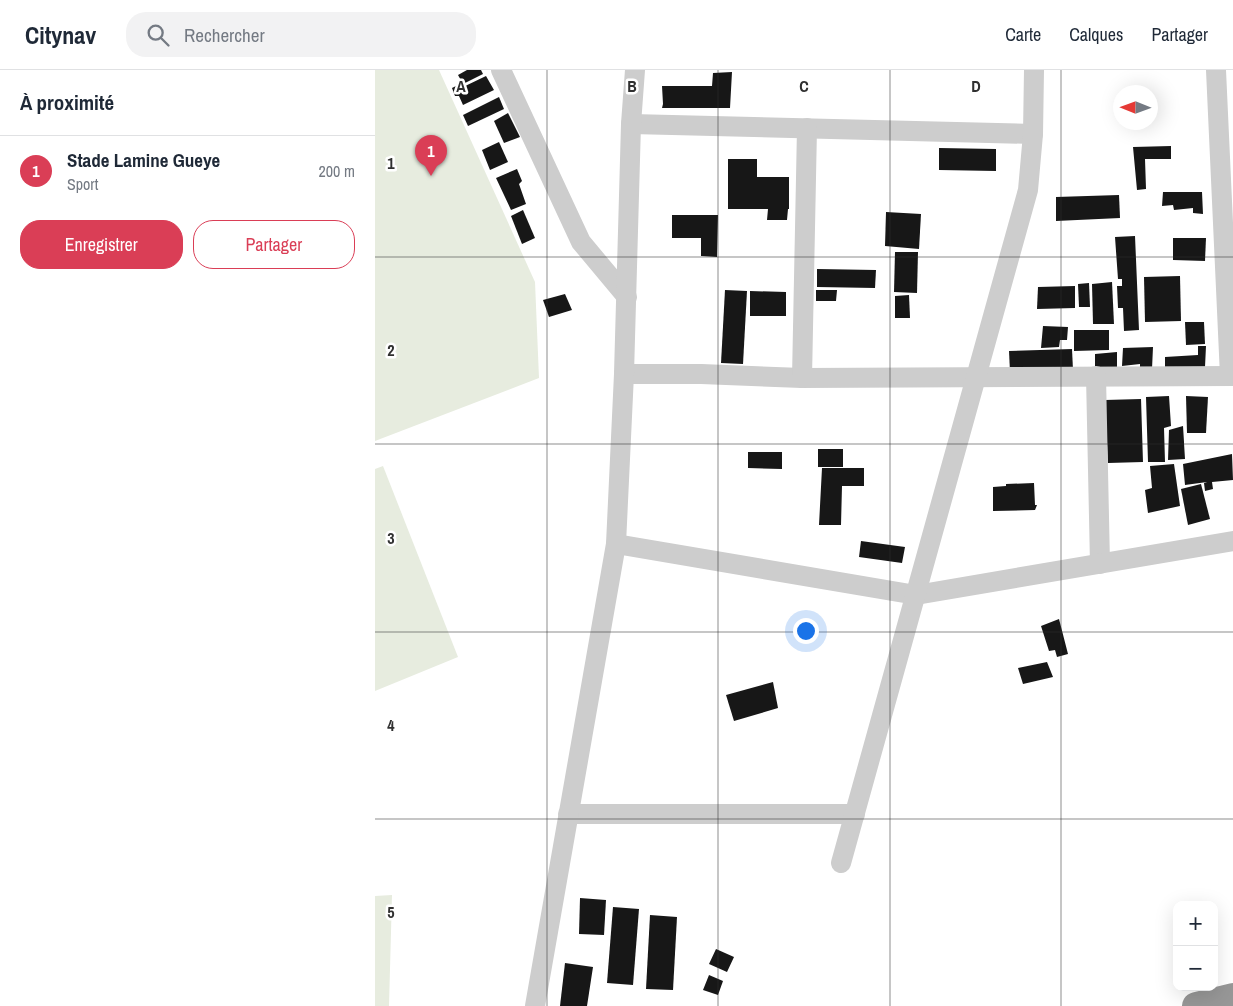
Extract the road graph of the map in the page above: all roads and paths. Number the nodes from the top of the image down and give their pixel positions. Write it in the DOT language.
graph roads {
  1 [pos="501,70"];
  2 [pos="635,70"];
  3 [pos="1034,70"];
  4 [pos="1216,70"];
  5 [pos="631,124"];
  6 [pos="807,128"];
  7 [pos="1033,134"];
  8 [pos="1228,207"];
  9 [pos="627,297"];
  10 [pos="624,374"];
  11 [pos="1096,376"];
  12 [pos="1231,376"];
  13 [pos="976,377"];
  14 [pos="803,378"];
  15 [pos="1233,541"];
  16 [pos="616,544"];
  17 [pos="1100,564"];
  18 [pos="916,595"];
  19 [pos="568,814"];
  20 [pos="855,814"];
  21 [pos="841,863"];
  22 [pos="1233,997"];
  23 [pos="535,1006"];
  24 [pos="1196,1006"];
  1 -- 9 [label="street"];
  2 -- 5 [label="street"];
  3 -- 7 [label="street"];
  4 -- 8 [label="street"];
  5 -- 6 [label="street"];
  5 -- 9 [label="street"];
  6 -- 7 [label="street"];
  6 -- 14 [label="street"];
  7 -- 13 [label="street"];
  8 -- 12 [label="street"];
  9 -- 10 [label="street"];
  10 -- 14 [label="street"];
  10 -- 16 [label="street"];
  11 -- 12 [label="street"];
  11 -- 13 [label="street"];
  11 -- 17 [label="street"];
  13 -- 14 [label="street"];
  13 -- 18 [label="street"];
  15 -- 17 [label="street"];
  16 -- 18 [label="street"];
  16 -- 19 [label="street"];
  17 -- 18 [label="street"];
  18 -- 20 [label="street"];
  19 -- 20 [label="street"];
  19 -- 23 [label="street"];
  20 -- 21 [label="street"];
  22 -- 24 [label="highway"];
}
